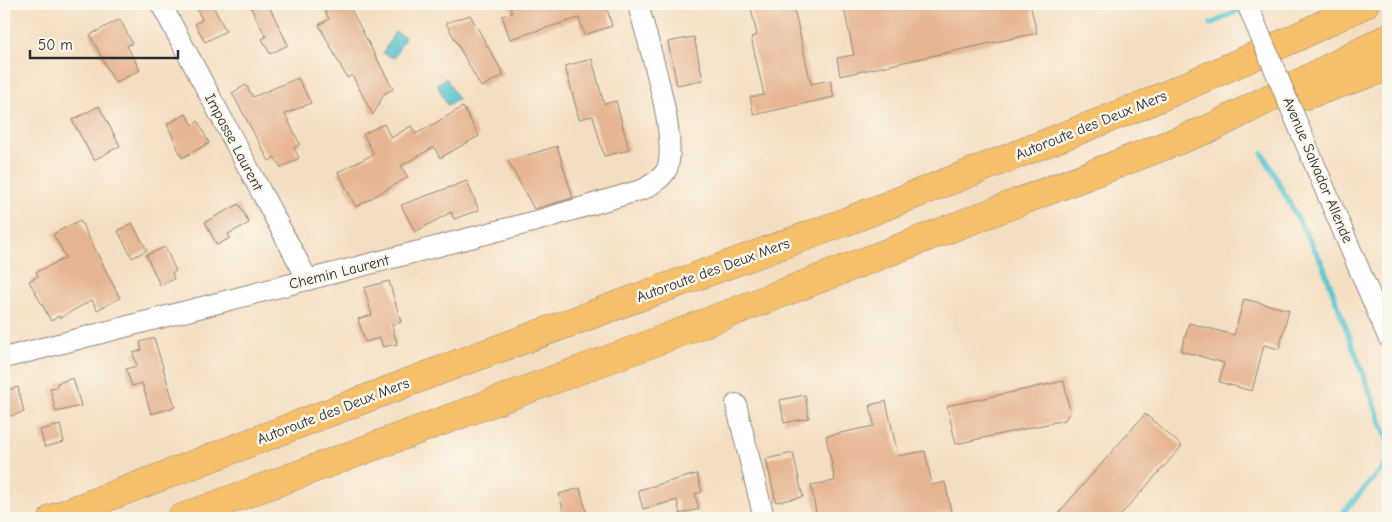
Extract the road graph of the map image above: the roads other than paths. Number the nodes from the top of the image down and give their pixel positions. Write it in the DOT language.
graph roads {
  1 [pos="161,4"];
  2 [pos="638,4"];
  3 [pos="1247,4"];
  4 [pos="1365,4"];
  5 [pos="1388,38"];
  6 [pos="1388,67"];
  7 [pos="1211,128"];
  8 [pos="308,280"];
  9 [pos="1388,337"];
  10 [pos="4,358"];
  11 [pos="736,404"];
  12 [pos="53,518"];
  13 [pos="181,518"];
  14 [pos="764,518"];
  1 -- 8 [label="street, Impasse Laurent"];
  2 -- 8 [label="street, Chemin Laurent"];
  3 -- 9 [label="street, Avenue Salvador Allende, bridge"];
  4 -- 12 [label="highway, Autoroute des Deux Mers"];
  5 -- 7 [label="highway"];
  6 -- 7 [label="highway"];
  7 -- 13 [label="highway"];
  8 -- 10 [label="street, Chemin Laurent"];
  11 -- 14 [label="street"];
}
